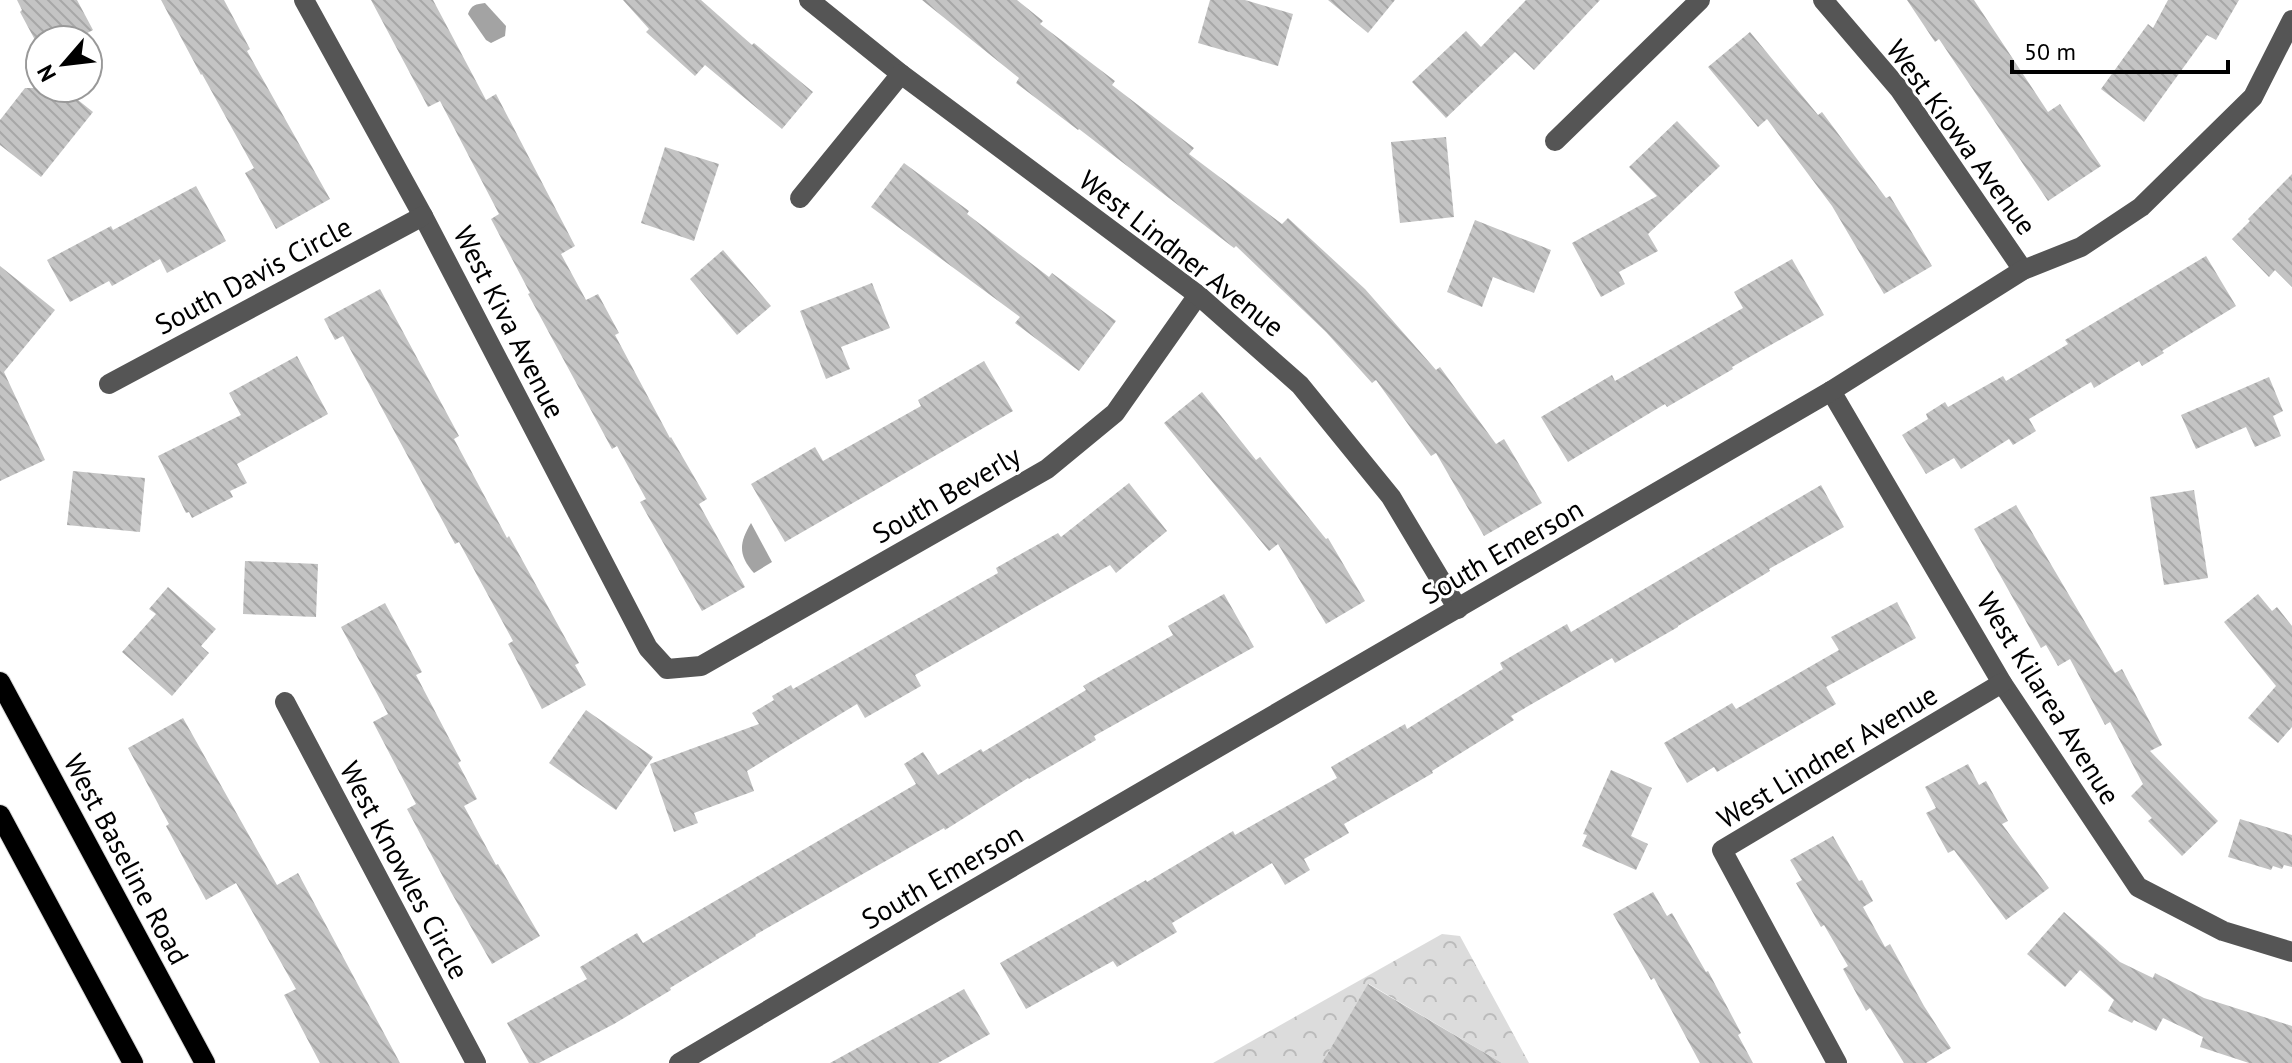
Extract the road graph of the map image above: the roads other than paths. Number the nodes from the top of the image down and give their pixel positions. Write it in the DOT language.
graph roads {
  1 [pos="304,0"];
  2 [pos="809,0"];
  3 [pos="1700,0"];
  4 [pos="1823,0"];
  5 [pos="2292,20"];
  6 [pos="901,74"];
  7 [pos="1555,141"];
  8 [pos="800,198"];
  9 [pos="423,216"];
  10 [pos="2023,270"];
  11 [pos="1198,295"];
  12 [pos="109,384"];
  13 [pos="1831,391"];
  14 [pos="1458,609"];
  15 [pos="667,669"];
  16 [pos="0,682"];
  17 [pos="2002,683"];
  18 [pos="285,702"];
  19 [pos="0,815"];
  20 [pos="2292,952"];
  21 [pos="133,1063"];
  22 [pos="205,1063"];
  23 [pos="476,1063"];
  24 [pos="679,1063"];
  25 [pos="1837,1063"];
  1 -- 9 [label="street, West Kiva Avenue"];
  2 -- 6 [label="street, West Lindner Avenue"];
  3 -- 7 [label="street"];
  4 -- 10 [label="street, West Kiowa Avenue"];
  5 -- 10 [label="street, South Emerson"];
  6 -- 8 [label="street"];
  6 -- 11 [label="street, West Lindner Avenue"];
  9 -- 12 [label="street, South Davis Circle"];
  9 -- 15 [label="street, West Kiva Avenue"];
  10 -- 13 [label="street, South Emerson"];
  11 -- 14 [label="street, West Lindner Avenue"];
  11 -- 15 [label="street, South Beverly"];
  13 -- 14 [label="street, South Emerson"];
  13 -- 17 [label="street, West Kilarea Avenue"];
  14 -- 24 [label="street, South Emerson"];
  16 -- 22 [label="main road, West Baseline Road"];
  17 -- 20 [label="street, West Kilarea Avenue"];
  17 -- 25 [label="street, West Lindner Avenue"];
  18 -- 23 [label="street, West Knowles Circle"];
  19 -- 21 [label="main road"];
}
